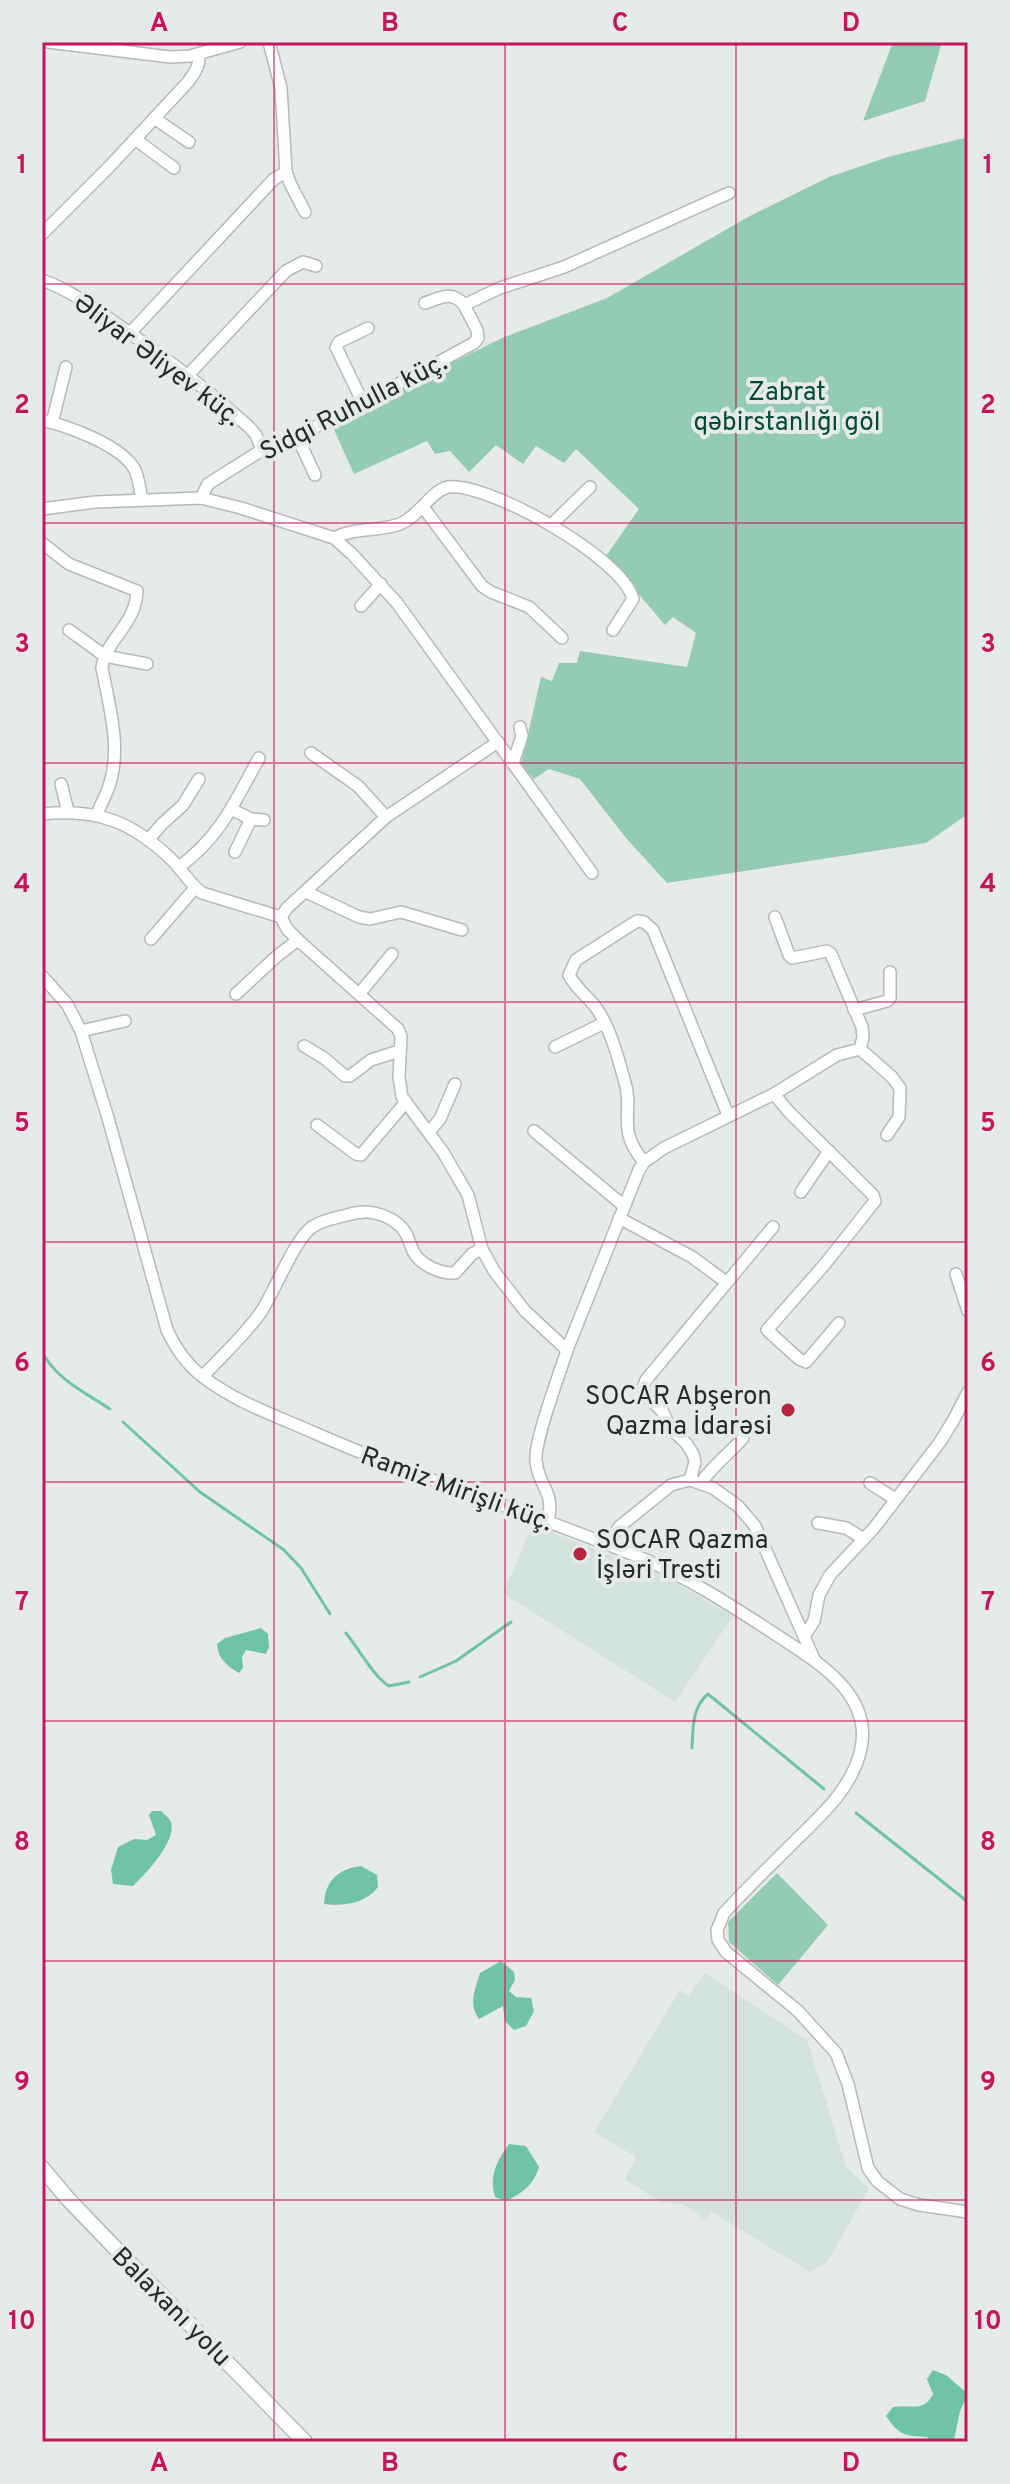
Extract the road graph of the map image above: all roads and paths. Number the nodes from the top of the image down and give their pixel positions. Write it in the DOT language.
graph roads {
  1 [pos="48,42"];
  2 [pos="240,42"];
  3 [pos="269,42"];
  4 [pos="199,54"];
  5 [pos="154,118"];
  6 [pos="135,139"];
  7 [pos="189,142"];
  8 [pos="174,168"];
  9 [pos="286,172"];
  10 [pos="729,193"];
  11 [pos="305,212"];
  12 [pos="42,234"];
  13 [pos="316,266"];
  14 [pos="42,280"];
  15 [pos="425,303"];
  16 [pos="464,305"];
  17 [pos="368,328"];
  18 [pos="130,333"];
  19 [pos="66,367"];
  20 [pos="188,375"];
  21 [pos="363,403"];
  22 [pos="47,421"];
  23 [pos="297,436"];
  24 [pos="262,450"];
  25 [pos="315,475"];
  26 [pos="590,487"];
  27 [pos="201,498"];
  28 [pos="142,500"];
  29 [pos="423,507"];
  30 [pos="42,509"];
  31 [pos="551,525"];
  32 [pos="334,538"];
  33 [pos="42,543"];
  34 [pos="381,584"];
  35 [pos="361,606"];
  36 [pos="69,630"];
  37 [pos="613,630"];
  38 [pos="562,638"];
  39 [pos="105,656"];
  40 [pos="147,664"];
  41 [pos="520,727"];
  42 [pos="498,742"];
  43 [pos="311,753"];
  44 [pos="259,758"];
  45 [pos="513,763"];
  46 [pos="199,779"];
  47 [pos="61,784"];
  48 [pos="231,809"];
  49 [pos="68,811"];
  50 [pos="42,814"];
  51 [pos="97,815"];
  52 [pos="386,817"];
  53 [pos="251,819"];
  54 [pos="264,820"];
  55 [pos="148,840"];
  56 [pos="235,852"];
  57 [pos="179,867"];
  58 [pos="592,873"];
  59 [pos="195,888"];
  60 [pos="306,892"];
  61 [pos="281,917"];
  62 [pos="775,917"];
  63 [pos="462,930"];
  64 [pos="151,939"];
  65 [pos="298,940"];
  66 [pos="392,954"];
  67 [pos="890,972"];
  68 [pos="42,976"];
  69 [pos="360,993"];
  70 [pos="236,994"];
  71 [pos="854,1010"];
  72 [pos="125,1021"];
  73 [pos="604,1023"];
  74 [pos="81,1031"];
  75 [pos="304,1046"];
  76 [pos="555,1047"];
  77 [pos="860,1049"];
  78 [pos="399,1051"];
  79 [pos="455,1084"];
  80 [pos="774,1094"];
  81 [pos="406,1102"];
  82 [pos="728,1115"];
  83 [pos="317,1125"];
  84 [pos="534,1131"];
  85 [pos="429,1132"];
  86 [pos="887,1135"];
  87 [pos="829,1151"];
  88 [pos="644,1162"];
  89 [pos="801,1192"];
  90 [pos="624,1206"];
  91 [pos="619,1218"];
  92 [pos="773,1227"];
  93 [pos="482,1249"];
  94 [pos="956,1274"];
  95 [pos="726,1282"];
  96 [pos="968,1311"];
  97 [pos="839,1323"];
  98 [pos="567,1350"];
  99 [pos="203,1376"];
  100 [pos="968,1392"];
  101 [pos="743,1438"];
  102 [pos="696,1481"];
  103 [pos="870,1483"];
  104 [pos="895,1499"];
  105 [pos="548,1522"];
  106 [pos="818,1523"];
  107 [pos="864,1539"];
  108 [pos="607,1544"];
  109 [pos="805,1635"];
  110 [pos="815,1660"];
  111 [pos="42,2168"];
  112 [pos="968,2212"];
  113 [pos="305,2442"];
  1 -- 4 [label="street"];
  2 -- 4 [label="street"];
  3 -- 9 [label="street"];
  4 -- 5 [label="street"];
  5 -- 6 [label="street"];
  5 -- 7 [label="street"];
  6 -- 8 [label="street"];
  6 -- 12 [label="street"];
  9 -- 11 [label="street"];
  9 -- 18 [label="street"];
  10 -- 16 [label="street"];
  13 -- 20 [label="street"];
  14 -- 18 [label="street, Əliyar Əliyev küç."];
  15 -- 16 [label="street"];
  16 -- 21 [label="street, Sidqi Ruhulla küç."];
  17 -- 21 [label="street"];
  18 -- 20 [label="street, Əliyar Əliyev küç."];
  19 -- 22 [label="street"];
  20 -- 24 [label="street, Əliyar Əliyev küç."];
  21 -- 23 [label="street, Sidqi Ruhulla küç."];
  22 -- 28 [label="street"];
  23 -- 24 [label="street, Sidqi Ruhulla küç."];
  23 -- 25 [label="street"];
  24 -- 27 [label="street, Sidqi Ruhulla küç."];
  26 -- 31 [label="street"];
  27 -- 28 [label="street"];
  27 -- 32 [label="street"];
  28 -- 30 [label="street"];
  29 -- 31 [label="street"];
  29 -- 32 [label="street"];
  29 -- 38 [label="street"];
  31 -- 37 [label="street"];
  32 -- 34 [label="street"];
  33 -- 39 [label="street"];
  34 -- 35 [label="street"];
  34 -- 42 [label="street"];
  36 -- 39 [label="street"];
  39 -- 40 [label="street"];
  39 -- 51 [label="street"];
  41 -- 45 [label="street"];
  42 -- 45 [label="street"];
  42 -- 52 [label="street"];
  43 -- 52 [label="street"];
  44 -- 48 [label="street"];
  45 -- 58 [label="street"];
  46 -- 55 [label="street"];
  47 -- 49 [label="street"];
  48 -- 53 [label="street"];
  48 -- 57 [label="street"];
  49 -- 50 [label="street"];
  49 -- 51 [label="street"];
  51 -- 55 [label="street"];
  52 -- 60 [label="street"];
  53 -- 54 [label="street"];
  53 -- 56 [label="street"];
  55 -- 57 [label="street"];
  57 -- 59 [label="street"];
  59 -- 61 [label="street"];
  59 -- 64 [label="street"];
  60 -- 61 [label="street"];
  60 -- 63 [label="street"];
  61 -- 65 [label="street"];
  62 -- 71 [label="street"];
  65 -- 69 [label="street"];
  65 -- 70 [label="street"];
  66 -- 69 [label="street"];
  67 -- 71 [label="street"];
  68 -- 74 [label="street, Ramiz Mirişli küç."];
  69 -- 78 [label="street"];
  71 -- 77 [label="street"];
  72 -- 74 [label="street"];
  73 -- 76 [label="street"];
  73 -- 82 [label="street"];
  73 -- 88 [label="street"];
  74 -- 99 [label="street, Ramiz Mirişli küç."];
  75 -- 78 [label="street"];
  77 -- 80 [label="street"];
  77 -- 86 [label="street"];
  78 -- 81 [label="street"];
  79 -- 85 [label="street"];
  80 -- 82 [label="street"];
  80 -- 87 [label="street"];
  81 -- 83 [label="street"];
  81 -- 85 [label="street"];
  82 -- 88 [label="street"];
  84 -- 90 [label="street"];
  85 -- 93 [label="street"];
  87 -- 89 [label="street"];
  87 -- 97 [label="street"];
  88 -- 90 [label="street"];
  90 -- 91 [label="street"];
  91 -- 95 [label="street"];
  91 -- 98 [label="street"];
  92 -- 95 [label="street"];
  93 -- 98 [label="street"];
  93 -- 99 [label="street"];
  94 -- 96 [label="street"];
  95 -- 102 [label="street"];
  98 -- 105 [label="street"];
  99 -- 105 [label="street, Ramiz Mirişli küç."];
  100 -- 104 [label="street"];
  101 -- 102 [label="street"];
  102 -- 108 [label="street"];
  102 -- 109 [label="street"];
  103 -- 104 [label="street"];
  104 -- 107 [label="street"];
  105 -- 108 [label="street, Ramiz Mirişli küç."];
  106 -- 107 [label="street"];
  107 -- 109 [label="street"];
  108 -- 110 [label="street, Ramiz Mirişli küç."];
  109 -- 110 [label="street"];
  110 -- 112 [label="street, Ramiz Mirişli küç."];
  111 -- 113 [label="main road, Balaxanı yolu"];
}
